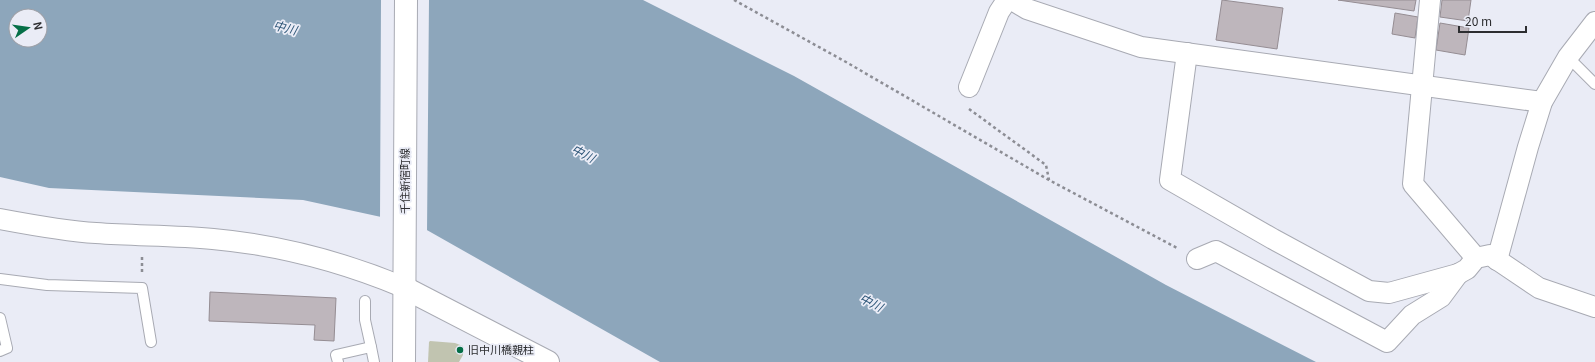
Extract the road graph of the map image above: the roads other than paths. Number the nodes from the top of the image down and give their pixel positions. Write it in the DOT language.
graph roads {
  1 [pos="406,0"];
  2 [pos="1007,0"];
  3 [pos="1012,0"];
  4 [pos="1430,0"];
  5 [pos="1595,22"];
  6 [pos="1187,53"];
  7 [pos="1568,57"];
  8 [pos="1595,84"];
  9 [pos="1423,86"];
  10 [pos="969,87"];
  11 [pos="1542,102"];
  12 [pos="0,220"];
  13 [pos="1476,258"];
  14 [pos="1197,259"];
  15 [pos="1497,260"];
  16 [pos="1458,274"];
  17 [pos="404,278"];
  18 [pos="0,279"];
  19 [pos="365,302"];
  20 [pos="1595,307"];
  21 [pos="0,318"];
  22 [pos="151,342"];
  23 [pos="371,347"];
  24 [pos="0,351"];
  25 [pos="338,362"];
  26 [pos="374,362"];
  27 [pos="404,362"];
  28 [pos="548,362"];
  1 -- 17 [label="main road, 千住新宿町線"];
  2 -- 10 [label="street"];
  3 -- 6 [label="street"];
  4 -- 9 [label="street"];
  5 -- 7 [label="street"];
  6 -- 9 [label="street"];
  6 -- 16 [label="street"];
  7 -- 8 [label="lane"];
  7 -- 11 [label="street"];
  9 -- 11 [label="street"];
  9 -- 13 [label="street"];
  11 -- 15 [label="street"];
  12 -- 17 [label="street"];
  13 -- 15 [label="street"];
  13 -- 16 [label="street"];
  14 -- 16 [label="street"];
  15 -- 20 [label="street"];
  17 -- 27 [label="main road, 千住新宿町線"];
  17 -- 28 [label="main road"];
  18 -- 22 [label="lane"];
  19 -- 23 [label="lane"];
  21 -- 24 [label="lane"];
  23 -- 25 [label="lane"];
  23 -- 26 [label="lane"];
}
